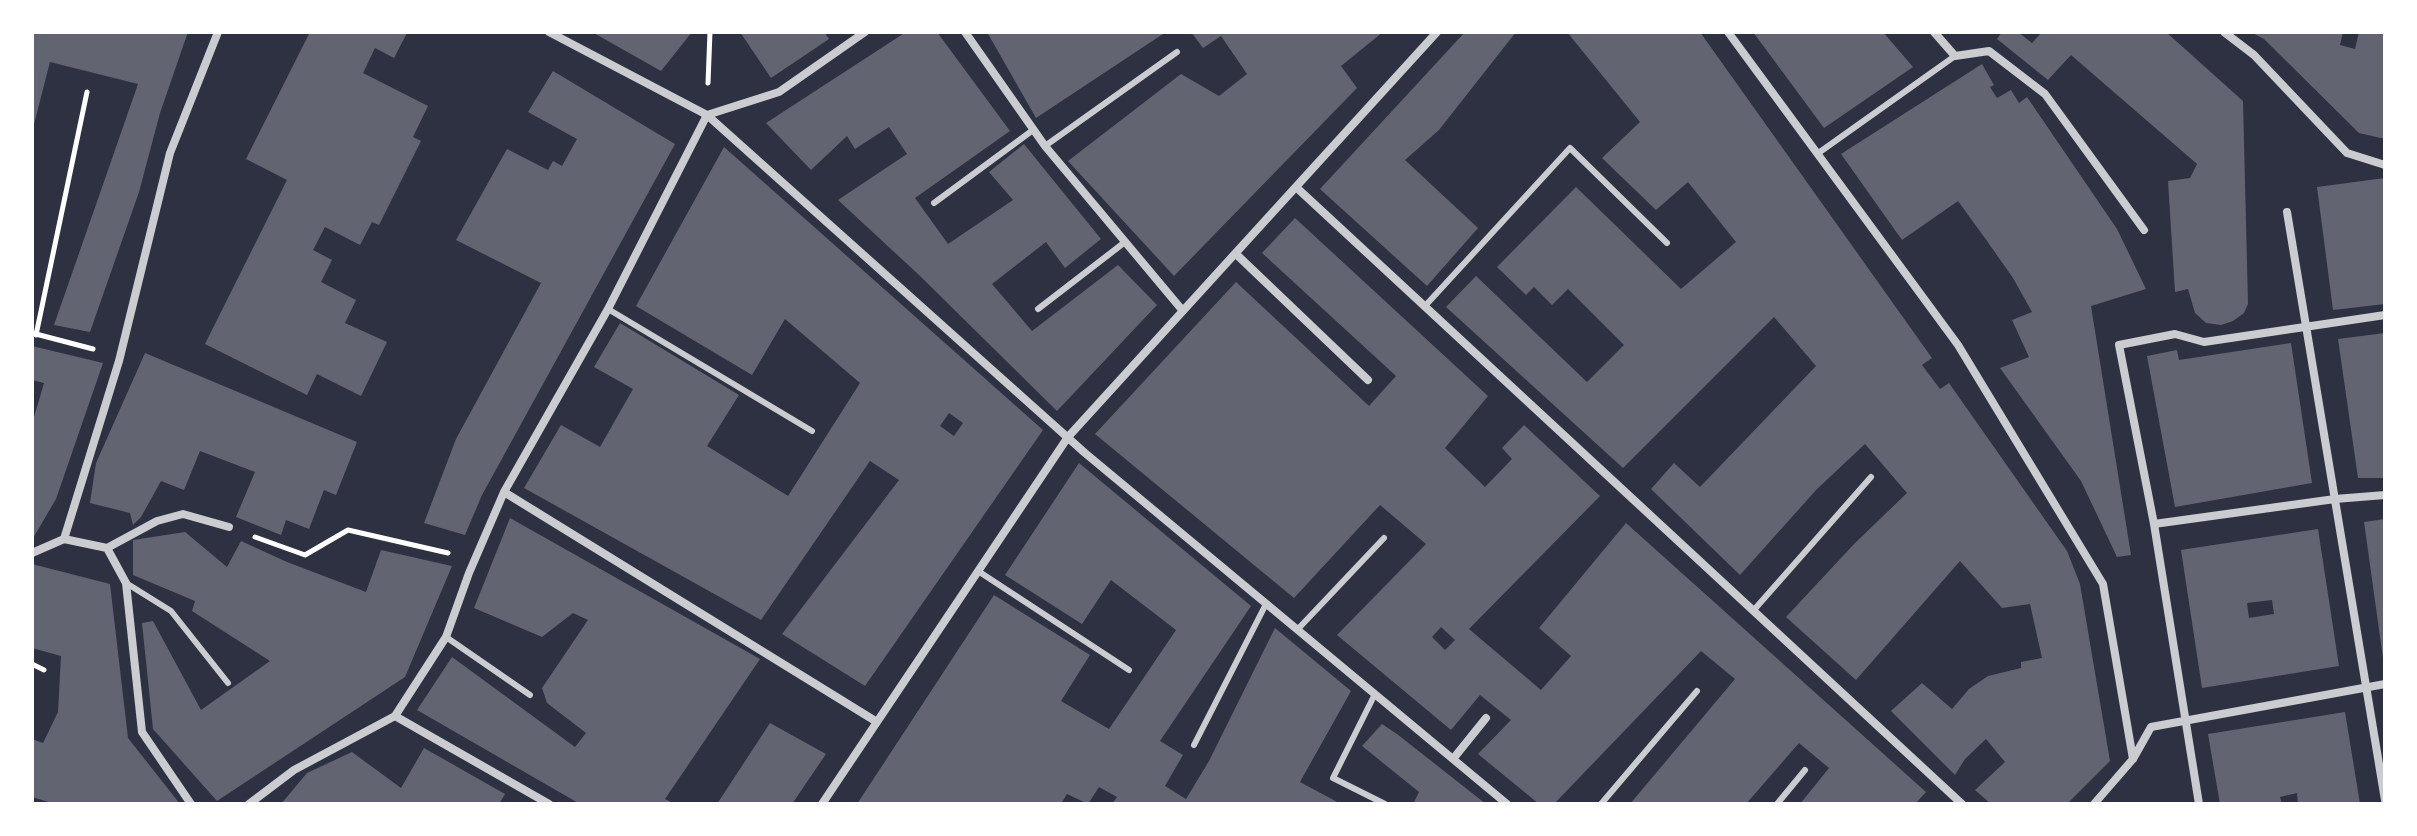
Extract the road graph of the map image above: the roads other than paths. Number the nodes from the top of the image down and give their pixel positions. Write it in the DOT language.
graph roads {
  1 [pos="218,32"];
  2 [pos="549,32"];
  3 [pos="865,32"];
  4 [pos="965,32"];
  5 [pos="1437,32"];
  6 [pos="1728,32"];
  7 [pos="1934,32"];
  8 [pos="2224,32"];
  9 [pos="1177,52"];
  10 [pos="1955,56"];
  11 [pos="707,115"];
  12 [pos="1033,130"];
  13 [pos="1045,146"];
  14 [pos="1817,154"];
  15 [pos="2385,165"];
  16 [pos="1297,188"];
  17 [pos="934,203"];
  18 [pos="2287,212"];
  19 [pos="2144,230"];
  20 [pos="1125,242"];
  21 [pos="1667,243"];
  22 [pos="1236,254"];
  23 [pos="1425,306"];
  24 [pos="608,309"];
  25 [pos="1038,309"];
  26 [pos="1183,311"];
  27 [pos="2385,315"];
  28 [pos="2306,326"];
  29 [pos="1368,380"];
  30 [pos="812,431"];
  31 [pos="1068,437"];
  32 [pos="1871,477"];
  33 [pos="504,492"];
  34 [pos="2385,495"];
  35 [pos="2335,499"];
  36 [pos="2154,524"];
  37 [pos="229,527"];
  38 [pos="1384,538"];
  39 [pos="64,539"];
  40 [pos="107,548"];
  41 [pos="32,552"];
  42 [pos="978,571"];
  43 [pos="126,583"];
  44 [pos="1266,604"];
  45 [pos="1753,611"];
  46 [pos="1298,629"];
  47 [pos="446,637"];
  48 [pos="1129,670"];
  49 [pos="228,683"];
  50 [pos="2385,684"];
  51 [pos="2366,687"];
  52 [pos="1697,691"];
  53 [pos="1375,694"];
  54 [pos="530,695"];
  55 [pos="395,716"];
  56 [pos="1486,718"];
  57 [pos="2186,719"];
  58 [pos="877,722"];
  59 [pos="1194,745"];
  60 [pos="1453,759"];
  61 [pos="2133,759"];
  62 [pos="1805,770"];
  63 [pos="2385,800"];
  64 [pos="191,804"];
  65 [pos="249,804"];
  66 [pos="549,804"];
  67 [pos="822,804"];
  68 [pos="1385,804"];
  69 [pos="1507,804"];
  70 [pos="1601,804"];
  71 [pos="1777,804"];
  72 [pos="1962,804"];
  73 [pos="2094,804"];
  74 [pos="2199,804"];
  1 -- 39 [label="street"];
  2 -- 11 [label="street"];
  3 -- 11 [label="street"];
  4 -- 12 [label="street"];
  5 -- 16 [label="street"];
  6 -- 14 [label="street"];
  7 -- 10 [label="street"];
  8 -- 15 [label="street"];
  9 -- 13 [label="lane"];
  10 -- 14 [label="lane"];
  10 -- 19 [label="street"];
  11 -- 24 [label="street"];
  11 -- 31 [label="street"];
  12 -- 13 [label="street"];
  12 -- 17 [label="lane"];
  13 -- 20 [label="street"];
  14 -- 61 [label="street"];
  16 -- 22 [label="street"];
  16 -- 23 [label="street"];
  18 -- 28 [label="street"];
  20 -- 25 [label="lane"];
  20 -- 26 [label="street"];
  21 -- 23 [label="lane"];
  22 -- 26 [label="street"];
  22 -- 29 [label="street"];
  23 -- 45 [label="street"];
  24 -- 30 [label="lane"];
  24 -- 33 [label="street"];
  26 -- 31 [label="street"];
  27 -- 28 [label="street"];
  28 -- 35 [label="street"];
  28 -- 36 [label="street"];
  31 -- 42 [label="street"];
  31 -- 44 [label="street"];
  32 -- 45 [label="lane"];
  33 -- 47 [label="street"];
  33 -- 58 [label="street"];
  34 -- 35 [label="street"];
  35 -- 36 [label="street"];
  35 -- 51 [label="street"];
  36 -- 57 [label="street"];
  37 -- 40 [label="street"];
  38 -- 46 [label="lane"];
  39 -- 40 [label="street"];
  39 -- 41 [label="street"];
  40 -- 43 [label="street"];
  42 -- 48 [label="lane"];
  42 -- 58 [label="street"];
  43 -- 49 [label="lane"];
  43 -- 64 [label="street"];
  44 -- 46 [label="street"];
  44 -- 59 [label="lane"];
  45 -- 72 [label="street"];
  46 -- 53 [label="street"];
  47 -- 54 [label="lane"];
  47 -- 55 [label="street"];
  50 -- 51 [label="street"];
  51 -- 57 [label="street"];
  51 -- 63 [label="street"];
  52 -- 70 [label="lane"];
  53 -- 60 [label="street"];
  53 -- 68 [label="lane"];
  55 -- 65 [label="street"];
  55 -- 66 [label="street"];
  56 -- 60 [label="street"];
  57 -- 61 [label="street"];
  57 -- 74 [label="street"];
  58 -- 67 [label="street"];
  60 -- 69 [label="street"];
  61 -- 73 [label="street"];
  62 -- 71 [label="lane"];
}
